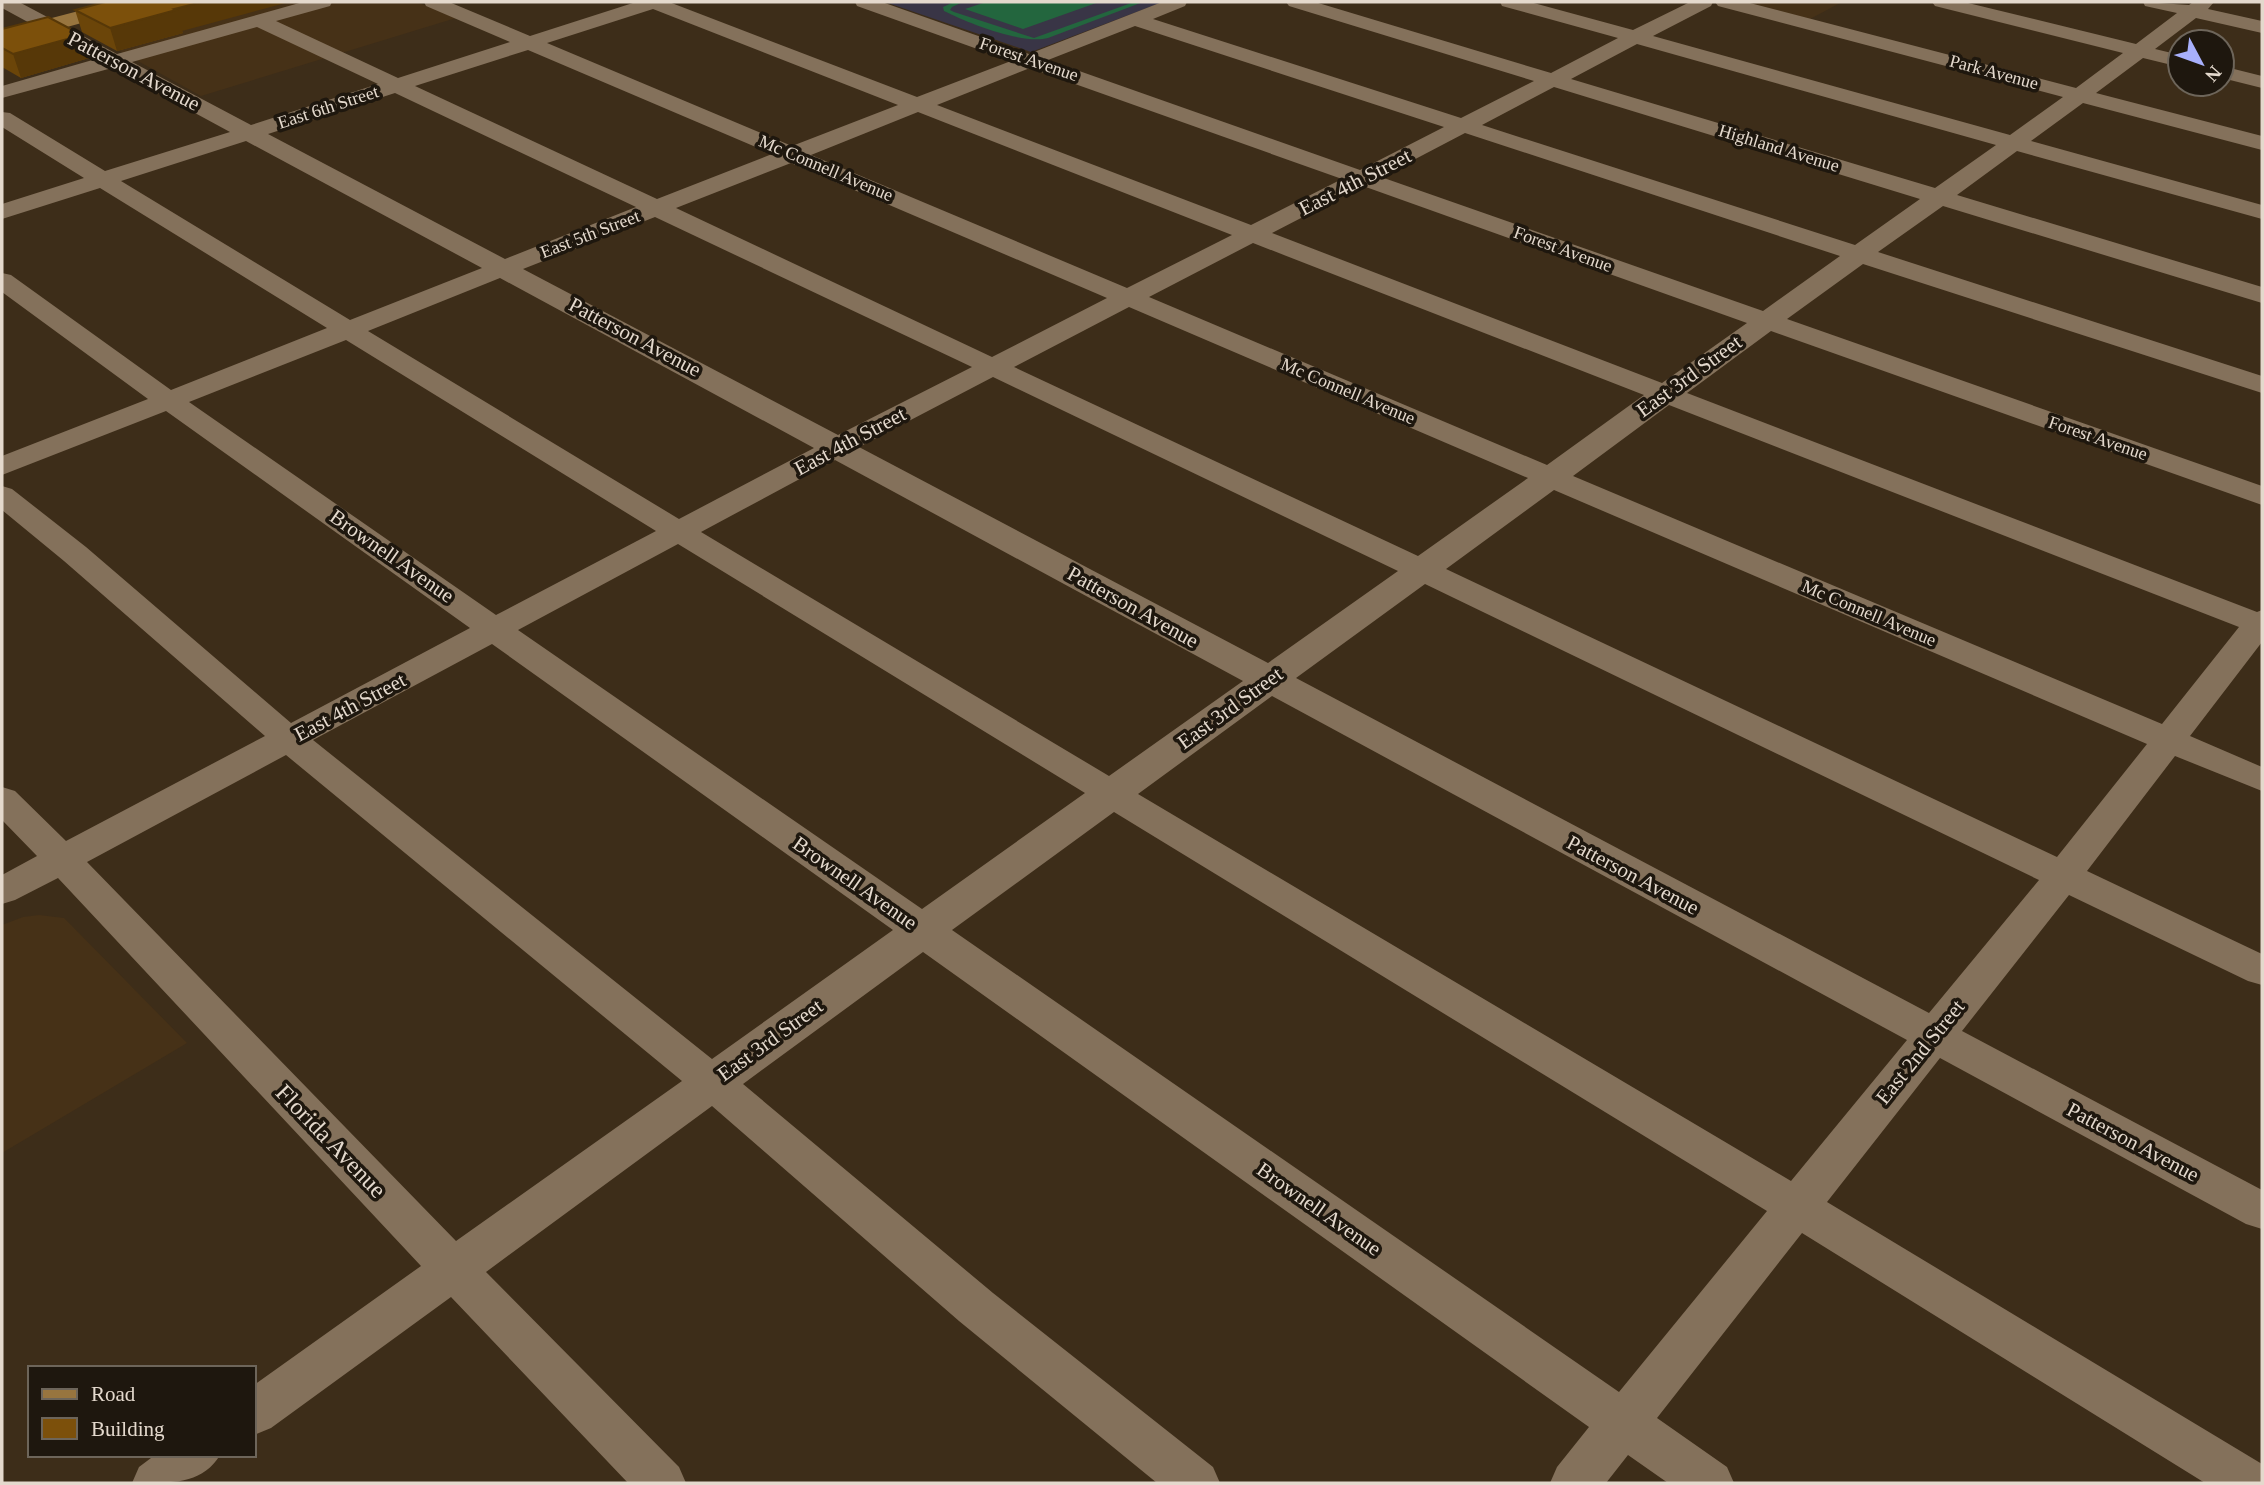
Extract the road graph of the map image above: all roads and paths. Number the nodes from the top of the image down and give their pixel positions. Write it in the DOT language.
graph roads {
  1 [pos="5,2"];
  2 [pos="136,2"];
  3 [pos="323,2"];
  4 [pos="433,2"];
  5 [pos="653,2"];
  6 [pos="864,2"];
  7 [pos="1178,2"];
  8 [pos="1296,2"];
  9 [pos="1508,2"];
  10 [pos="1704,2"];
  11 [pos="1725,2"];
  12 [pos="1942,2"];
  13 [pos="2152,2"];
  14 [pos="2198,6"];
  15 [pos="1134,19"];
  16 [pos="258,20"];
  17 [pos="49,25"];
  18 [pos="2262,27"];
  19 [pos="1635,37"];
  20 [pos="2,38"];
  21 [pos="529,43"];
  22 [pos="2139,51"];
  23 [pos="2166,58"];
  24 [pos="114,60"];
  25 [pos="1031,60"];
  26 [pos="2236,76"];
  27 [pos="1553,80"];
  28 [pos="2262,82"];
  29 [pos="396,85"];
  30 [pos="2,92"];
  31 [pos="2080,95"];
  32 [pos="919,104"];
  33 [pos="2,118"];
  34 [pos="1463,126"];
  35 [pos="250,132"];
  36 [pos="2012,143"];
  37 [pos="2262,143"];
  38 [pos="794,154"];
  39 [pos="1363,177"];
  40 [pos="100,180"];
  41 [pos="1937,196"];
  42 [pos="656,208"];
  43 [pos="2,212"];
  44 [pos="2262,212"];
  45 [pos="1254,233"];
  46 [pos="1857,254"];
  47 [pos="504,267"];
  48 [pos="2,279"];
  49 [pos="2262,295"];
  50 [pos="1131,297"];
  51 [pos="1766,321"];
  52 [pos="345,330"];
  53 [pos="993,368"];
  54 [pos="2262,386"];
  55 [pos="1666,393"];
  56 [pos="168,400"];
  57 [pos="839,446"];
  58 [pos="2,466"];
  59 [pos="1548,478"];
  60 [pos="2,495"];
  61 [pos="2262,496"];
  62 [pos="679,532"];
  63 [pos="1420,570"];
  64 [pos="2261,623"];
  65 [pos="497,629"];
  66 [pos="1268,681"];
  67 [pos="289,739"];
  68 [pos="2168,739"];
  69 [pos="2262,780"];
  70 [pos="1112,793"];
  71 [pos="2,799"];
  72 [pos="63,860"];
  73 [pos="2062,877"];
  74 [pos="2,891"];
  75 [pos="922,930"];
  76 [pos="2262,971"];
  77 [pos="1933,1034"];
  78 [pos="712,1082"];
  79 [pos="1797,1207"];
  80 [pos="2262,1211"];
  81 [pos="453,1269"];
  82 [pos="256,1412"];
  83 [pos="1624,1423"];
  84 [pos="192,1457"];
  85 [pos="157,1483"];
  86 [pos="661,1483"];
  87 [pos="1195,1483"];
  88 [pos="1575,1483"];
  89 [pos="1710,1483"];
  90 [pos="2249,1483"];
  1 -- 17 [label="street, Patterson Avenue"];
  2 -- 17 [label="main road"];
  3 -- 16 [label="street"];
  4 -- 21 [label="street, Mc Connell Avenue"];
  5 -- 21 [label="street, East 6th Street"];
  5 -- 32 [label="street"];
  6 -- 25 [label="street, Forest Avenue"];
  7 -- 15 [label="street, East 5th Street"];
  8 -- 27 [label="street, Highland Avenue"];
  9 -- 19 [label="street"];
  10 -- 19 [label="street, East 4th Street"];
  11 -- 31 [label="street, Park Avenue"];
  12 -- 22 [label="street"];
  13 -- 14 [label="street"];
  14 -- 18 [label="street"];
  14 -- 22 [label="street, East 3rd Street"];
  15 -- 25 [label="street, East 5th Street"];
  15 -- 34 [label="street"];
  16 -- 24 [label="street"];
  16 -- 29 [label="street"];
  17 -- 20 [label="main road"];
  17 -- 24 [label="street, Patterson Avenue"];
  19 -- 27 [label="street, East 4th Street"];
  19 -- 36 [label="street"];
  21 -- 29 [label="street, East 6th Street"];
  21 -- 38 [label="street, Mc Connell Avenue"];
  22 -- 23 [label="street"];
  22 -- 31 [label="street, East 3rd Street"];
  24 -- 30 [label="street"];
  24 -- 35 [label="street, Patterson Avenue"];
  25 -- 32 [label="street, East 5th Street"];
  25 -- 39 [label="street, Forest Avenue"];
  26 -- 28 [label="street"];
  27 -- 34 [label="street, East 4th Street"];
  27 -- 41 [label="street, Highland Avenue"];
  29 -- 35 [label="street, East 6th Street"];
  29 -- 42 [label="street"];
  31 -- 36 [label="street, East 3rd Street"];
  31 -- 37 [label="street, Park Avenue"];
  32 -- 38 [label="street, East 5th Street"];
  32 -- 45 [label="street"];
  33 -- 40 [label="street"];
  34 -- 39 [label="street, East 4th Street"];
  34 -- 46 [label="street"];
  35 -- 40 [label="street, East 6th Street"];
  35 -- 47 [label="street, Patterson Avenue"];
  36 -- 41 [label="street, East 3rd Street"];
  36 -- 44 [label="street"];
  38 -- 42 [label="street, East 5th Street"];
  38 -- 50 [label="street, Mc Connell Avenue"];
  39 -- 45 [label="street, East 4th Street"];
  39 -- 51 [label="street, Forest Avenue"];
  40 -- 43 [label="street, East 6th Street"];
  40 -- 52 [label="street"];
  41 -- 46 [label="street, East 3rd Street"];
  41 -- 49 [label="street, Highland Avenue"];
  42 -- 47 [label="street, East 5th Street"];
  42 -- 53 [label="street"];
  45 -- 50 [label="street, East 4th Street"];
  45 -- 55 [label="street"];
  46 -- 51 [label="street, East 3rd Street"];
  46 -- 54 [label="street"];
  47 -- 52 [label="street, East 5th Street"];
  47 -- 57 [label="street, Patterson Avenue"];
  48 -- 56 [label="street, Brownell Avenue"];
  50 -- 53 [label="street, East 4th Street"];
  50 -- 59 [label="street, Mc Connell Avenue"];
  51 -- 55 [label="street, East 3rd Street"];
  51 -- 61 [label="street, Forest Avenue"];
  52 -- 56 [label="street, East 5th Street"];
  52 -- 62 [label="street"];
  53 -- 57 [label="street, East 4th Street"];
  53 -- 63 [label="street"];
  55 -- 59 [label="street, East 3rd Street"];
  55 -- 64 [label="street"];
  56 -- 58 [label="street, East 5th Street"];
  56 -- 65 [label="street, Brownell Avenue"];
  57 -- 62 [label="street, East 4th Street"];
  57 -- 66 [label="street, Patterson Avenue"];
  59 -- 63 [label="street, East 3rd Street"];
  59 -- 68 [label="street, Mc Connell Avenue"];
  60 -- 67 [label="street"];
  62 -- 65 [label="street, East 4th Street"];
  62 -- 70 [label="street"];
  63 -- 66 [label="street, East 3rd Street"];
  63 -- 73 [label="street"];
  64 -- 68 [label="street, East 2nd Street"];
  65 -- 67 [label="street, East 4th Street"];
  65 -- 75 [label="street, Brownell Avenue"];
  66 -- 70 [label="street, East 3rd Street"];
  66 -- 77 [label="street, Patterson Avenue"];
  67 -- 72 [label="street, East 4th Street"];
  67 -- 78 [label="street"];
  68 -- 69 [label="street, Mc Connell Avenue"];
  68 -- 73 [label="street, East 2nd Street"];
  70 -- 75 [label="street, East 3rd Street"];
  70 -- 79 [label="street"];
  71 -- 72 [label="street, Florida Avenue"];
  72 -- 74 [label="street, East 4th Street"];
  72 -- 81 [label="street, Florida Avenue"];
  73 -- 76 [label="street"];
  73 -- 77 [label="street, East 2nd Street"];
  75 -- 78 [label="street, East 3rd Street"];
  75 -- 83 [label="street, Brownell Avenue"];
  77 -- 79 [label="street, East 2nd Street"];
  77 -- 80 [label="street, Patterson Avenue"];
  78 -- 81 [label="street, East 3rd Street"];
  78 -- 87 [label="street"];
  79 -- 83 [label="street, East 2nd Street"];
  79 -- 90 [label="street"];
  81 -- 82 [label="street, East 3rd Street"];
  81 -- 86 [label="street, Florida Avenue"];
  83 -- 88 [label="street, East 2nd Street"];
  83 -- 89 [label="street, Brownell Avenue"];
  84 -- 85 [label="street"];
}
